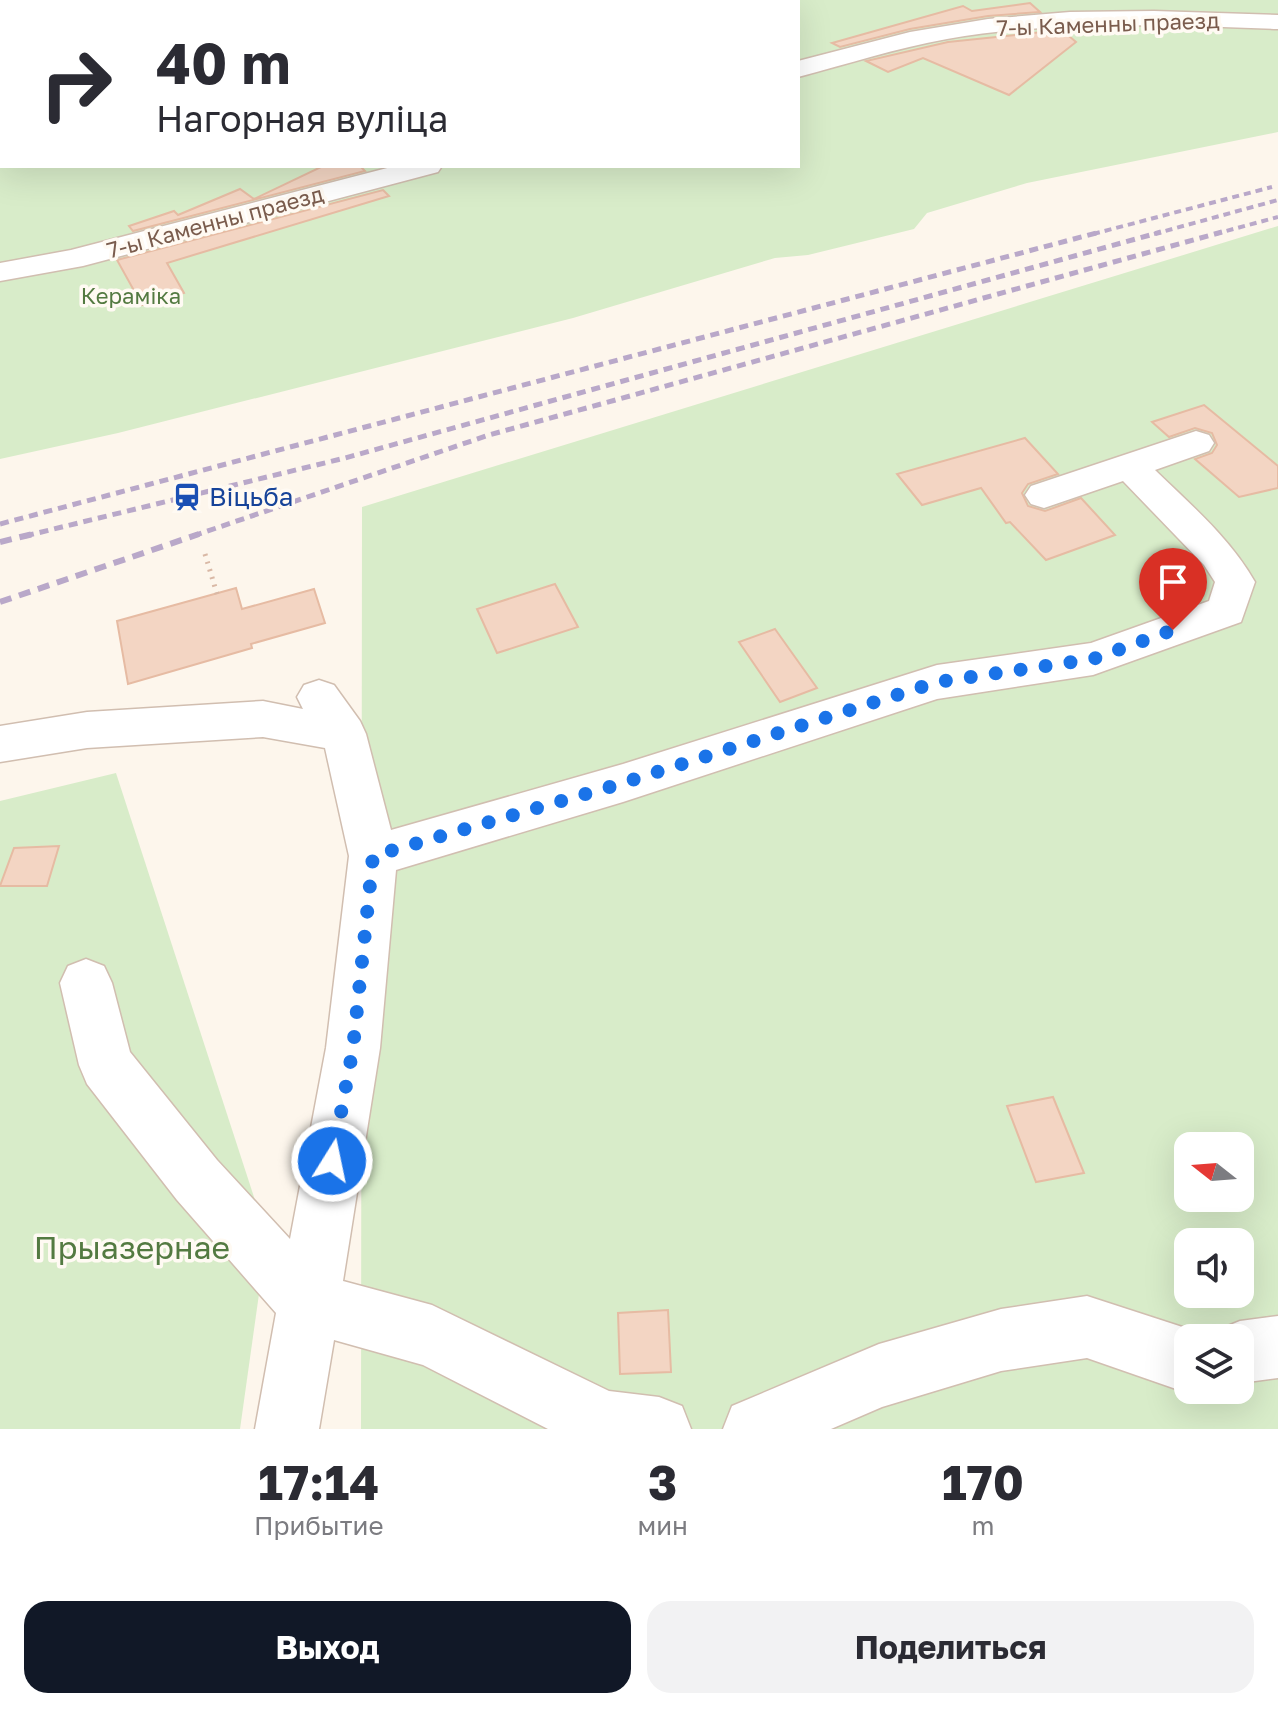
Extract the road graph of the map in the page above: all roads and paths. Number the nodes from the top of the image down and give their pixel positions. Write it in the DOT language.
graph roads {
  1 [pos="1154,9"];
  2 [pos="1278,22"];
  3 [pos="800,69"];
  4 [pos="420,168"];
  5 [pos="0,272"];
  6 [pos="1196,443"];
  7 [pos="1130,467"];
  8 [pos="1044,495"];
  9 [pos="205,554"];
  10 [pos="217,594"];
  11 [pos="0,744"];
  12 [pos="373,856"];
  13 [pos="86,983"];
  14 [pos="307,1302"];
  15 [pos="1278,1347"];
  16 [pos="1254,1350"];
  17 [pos="1174,1357"];
  18 [pos="287,1429"];
  19 [pos="659,1429"];
  20 [pos="755,1429"];
  1 -- 2 [label="street, 7-ы Каменны праезд"];
  1 -- 3 [label="street, 7-ы Каменны праезд"];
  4 -- 5 [label="street, 7-ы Каменны праезд"];
  6 -- 7 [label="street"];
  7 -- 8 [label="street"];
  7 -- 12 [label="street"];
  9 -- 10 [label="path"];
  11 -- 12 [label="street"];
  12 -- 14 [label="street"];
  13 -- 14 [label="street"];
  14 -- 18 [label="street"];
  14 -- 19 [label="street"];
  15 -- 16 [label="street"];
  17 -- 20 [label="street"];
}
